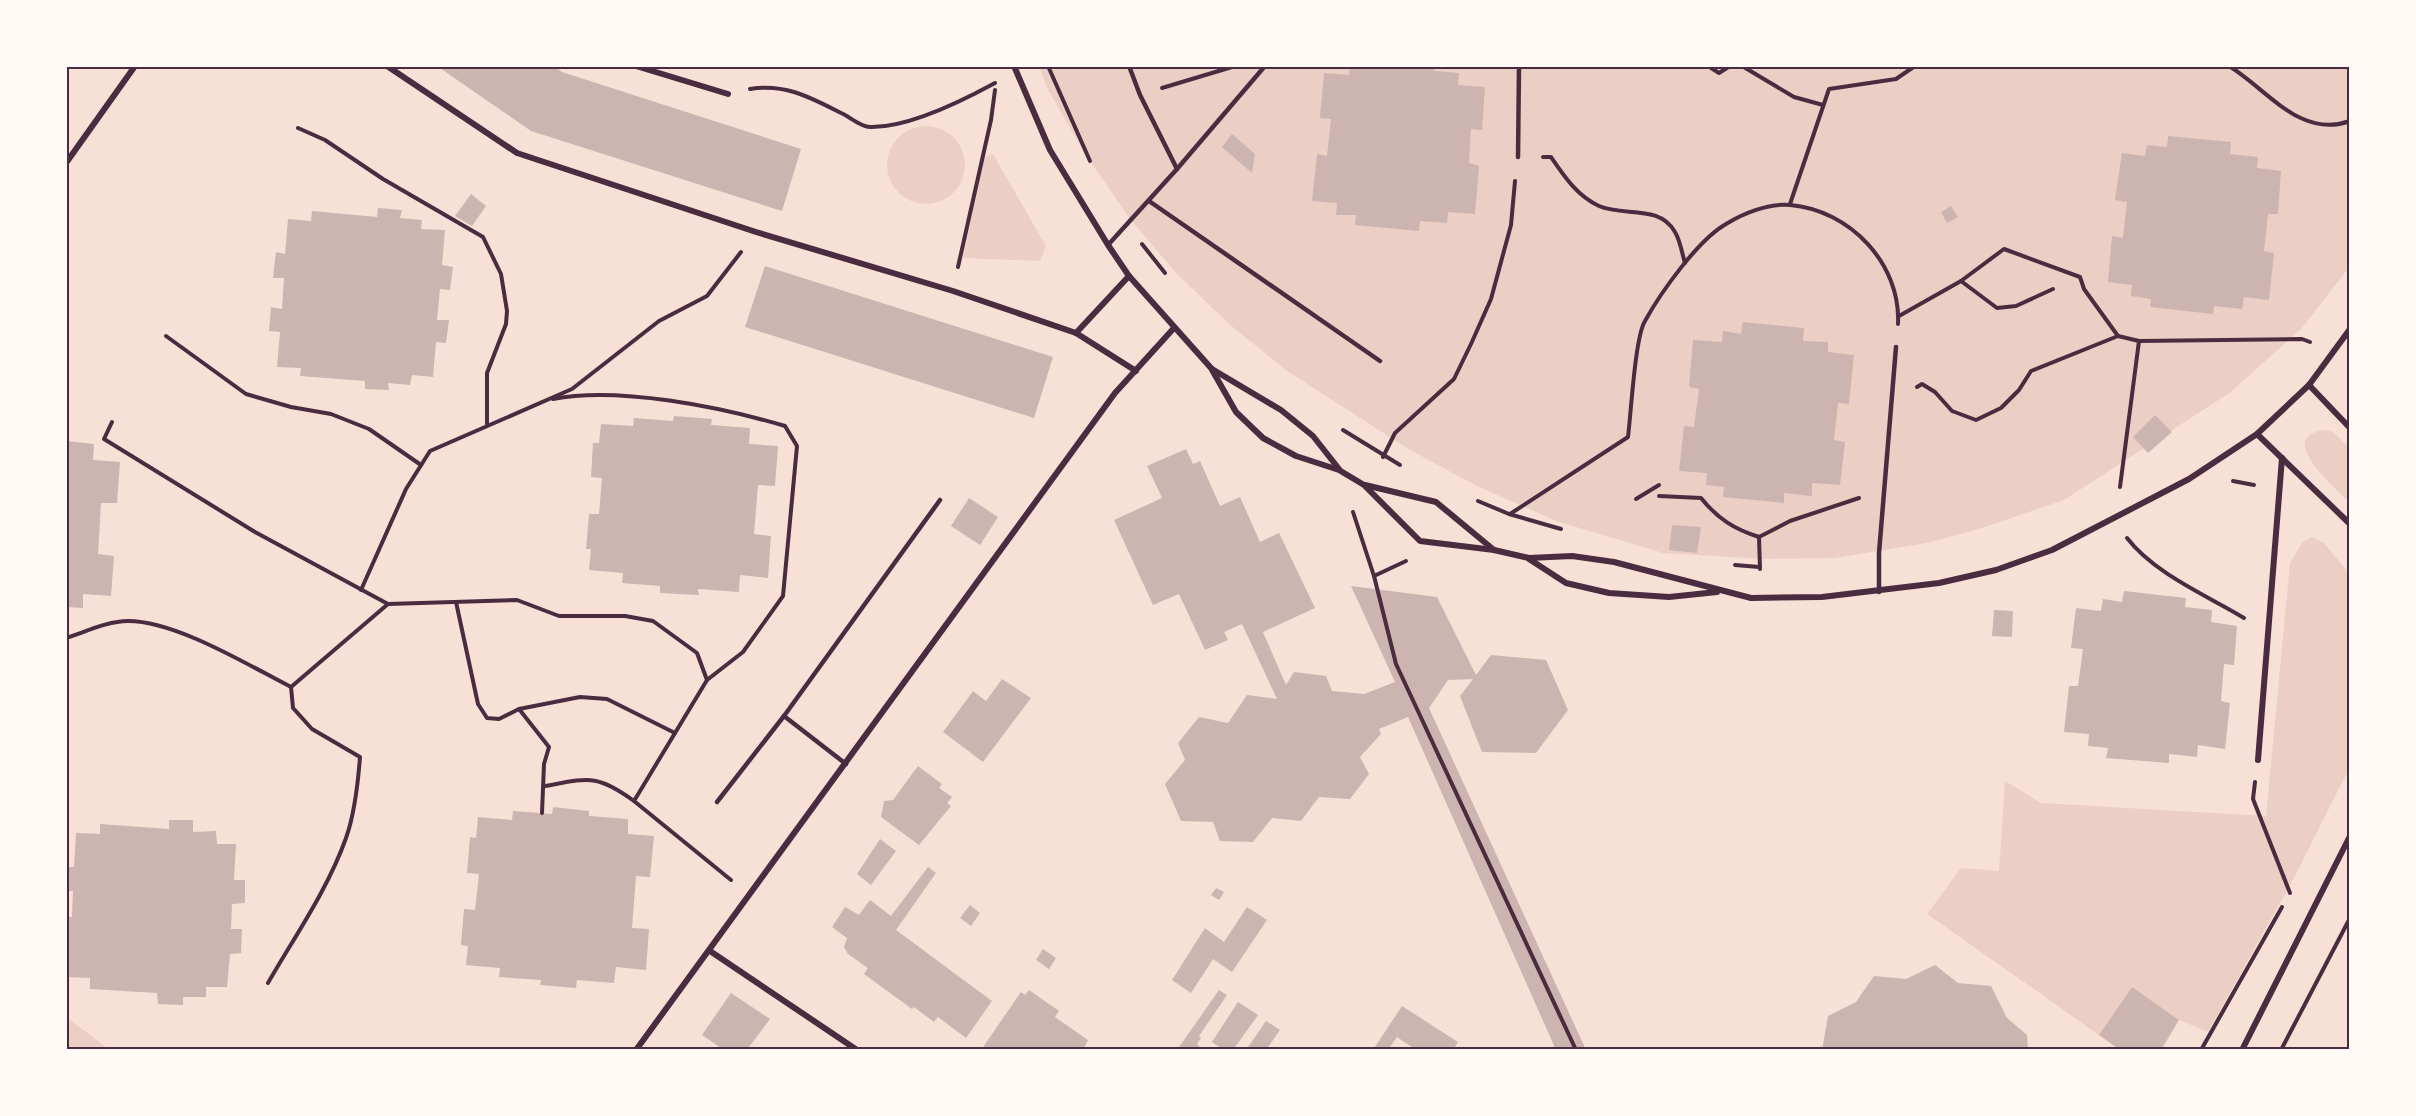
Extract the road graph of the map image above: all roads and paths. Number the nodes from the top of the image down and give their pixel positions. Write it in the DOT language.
graph roads {
  1 [pos="135,66"];
  2 [pos="387,66"];
  3 [pos="636,66"];
  4 [pos="1014,66"];
  5 [pos="1048,66"];
  6 [pos="1129,66"];
  7 [pos="1265,66"];
  8 [pos="1519,66"];
  9 [pos="1708,66"];
  10 [pos="1730,66"];
  11 [pos="1742,66"];
  12 [pos="1915,66"];
  13 [pos="2229,66"];
  14 [pos="1235,67"];
  15 [pos="751,89"];
  16 [pos="728,94"];
  17 [pos="1140,95"];
  18 [pos="1823,105"];
  19 [pos="2350,121"];
  20 [pos="298,128"];
  21 [pos="1518,157"];
  22 [pos="66,163"];
  23 [pos="1178,169"];
  24 [pos="1095,172"];
  25 [pos="1149,201"];
  26 [pos="1790,204"];
  27 [pos="1125,223"];
  28 [pos="756,232"];
  29 [pos="1108,245"];
  30 [pos="1685,263"];
  31 [pos="1129,276"];
  32 [pos="1167,277"];
  33 [pos="1961,281"];
  34 [pos="2052,289"];
  35 [pos="953,291"];
  36 [pos="1898,317"];
  37 [pos="1174,328"];
  38 [pos="2350,329"];
  39 [pos="1076,333"];
  40 [pos="166,336"];
  41 [pos="2118,336"];
  42 [pos="2139,340"];
  43 [pos="1896,347"];
  44 [pos="2334,351"];
  45 [pos="1380,362"];
  46 [pos="1211,368"];
  47 [pos="1136,371"];
  48 [pos="2309,385"];
  49 [pos="544,400"];
  50 [pos="1892,412"];
  51 [pos="112,422"];
  52 [pos="487,424"];
  53 [pos="1337,425"];
  54 [pos="2350,428"];
  55 [pos="2257,434"];
  56 [pos="1383,457"];
  57 [pos="2282,458"];
  58 [pos="421,465"];
  59 [pos="1404,467"];
  60 [pos="1339,470"];
  61 [pos="2232,481"];
  62 [pos="1364,485"];
  63 [pos="1659,485"];
  64 [pos="2280,495"];
  65 [pos="1659,496"];
  66 [pos="1636,499"];
  67 [pos="940,500"];
  68 [pos="1477,500"];
  69 [pos="1883,507"];
  70 [pos="1509,514"];
  71 [pos="2116,518"];
  72 [pos="2350,524"];
  73 [pos="1564,530"];
  74 [pos="2137,532"];
  75 [pos="1759,537"];
  76 [pos="1494,550"];
  77 [pos="1529,558"];
  78 [pos="1724,565"];
  79 [pos="1759,567"];
  80 [pos="361,590"];
  81 [pos="1720,591"];
  82 [pos="1879,592"];
  83 [pos="1762,599"];
  84 [pos="456,602"];
  85 [pos="388,604"];
  86 [pos="2268,632"];
  87 [pos="66,638"];
  88 [pos="707,680"];
  89 [pos="291,687"];
  90 [pos="519,709"];
  91 [pos="784,716"];
  92 [pos="675,733"];
  93 [pos="2258,760"];
  94 [pos="846,764"];
  95 [pos="545,786"];
  96 [pos="634,801"];
  97 [pos="717,802"];
  98 [pos="543,813"];
  99 [pos="2350,836"];
  100 [pos="750,895"];
  101 [pos="2350,918"];
  102 [pos="710,951"];
  103 [pos="268,983"];
  104 [pos="636,1050"];
  105 [pos="857,1050"];
  106 [pos="1576,1050"];
  107 [pos="2201,1050"];
  108 [pos="2242,1050"];
  109 [pos="2281,1050"];
  1 -- 22 [label="street"];
  2 -- 28 [label="street"];
  3 -- 16 [label="street"];
  4 -- 29 [label="street"];
  5 -- 24 [label="path"];
  6 -- 17 [label="lane"];
  7 -- 23 [label="lane"];
  8 -- 21 [label="lane"];
  9 -- 10 [label="path"];
  11 -- 18 [label="path"];
  12 -- 18 [label="path"];
  13 -- 19 [label="path"];
  14 -- 17 [label="path"];
  15 -- 35 [label="path"];
  17 -- 23 [label="lane"];
  18 -- 26 [label="path"];
  20 -- 52 [label="path"];
  21 -- 30 [label="path"];
  21 -- 56 [label="path"];
  23 -- 25 [label="lane"];
  25 -- 27 [label="lane"];
  25 -- 45 [label="lane"];
  26 -- 30 [label="path"];
  26 -- 36 [label="path"];
  27 -- 29 [label="lane"];
  27 -- 32 [label="path"];
  28 -- 35 [label="street"];
  28 -- 49 [label="path"];
  29 -- 31 [label="street"];
  30 -- 70 [label="path"];
  31 -- 37 [label="street"];
  31 -- 39 [label="street"];
  33 -- 34 [label="path"];
  33 -- 36 [label="path"];
  33 -- 41 [label="path"];
  35 -- 39 [label="street"];
  36 -- 43 [label="path"];
  37 -- 46 [label="street"];
  37 -- 47 [label="street"];
  38 -- 44 [label="street"];
  39 -- 47 [label="street"];
  40 -- 58 [label="path"];
  41 -- 42 [label="path"];
  41 -- 50 [label="path"];
  42 -- 44 [label="path"];
  42 -- 71 [label="path"];
  43 -- 50 [label="lane"];
  44 -- 48 [label="street"];
  46 -- 60 [label="street"];
  46 -- 60 [label="street"];
  47 -- 94 [label="street"];
  48 -- 54 [label="street"];
  48 -- 55 [label="street"];
  49 -- 52 [label="path"];
  49 -- 88 [label="path"];
  50 -- 69 [label="lane"];
  51 -- 80 [label="path"];
  52 -- 58 [label="path"];
  53 -- 56 [label="path"];
  55 -- 57 [label="street"];
  55 -- 71 [label="street"];
  56 -- 59 [label="path"];
  57 -- 64 [label="street"];
  57 -- 72 [label="street"];
  58 -- 80 [label="path"];
  60 -- 62 [label="street"];
  60 -- 106 [label="path"];
  61 -- 64 [label="path"];
  62 -- 76 [label="street"];
  62 -- 76 [label="street"];
  63 -- 66 [label="path"];
  64 -- 86 [label="street"];
  65 -- 75 [label="path"];
  67 -- 91 [label="lane"];
  68 -- 70 [label="path"];
  69 -- 75 [label="path"];
  69 -- 82 [label="lane"];
  70 -- 73 [label="path"];
  71 -- 82 [label="street"];
  74 -- 86 [label="path"];
  75 -- 79 [label="path"];
  76 -- 77 [label="street"];
  77 -- 81 [label="street"];
  77 -- 81 [label="street"];
  78 -- 79 [label="path"];
  79 -- 83 [label="path"];
  80 -- 85 [label="path"];
  81 -- 83 [label="street"];
  82 -- 83 [label="street"];
  84 -- 85 [label="path"];
  84 -- 88 [label="path"];
  84 -- 90 [label="path"];
  85 -- 89 [label="path"];
  86 -- 93 [label="street"];
  87 -- 89 [label="path"];
  88 -- 92 [label="path"];
  89 -- 103 [label="path"];
  90 -- 92 [label="path"];
  90 -- 95 [label="path"];
  91 -- 94 [label="lane"];
  91 -- 97 [label="lane"];
  92 -- 96 [label="path"];
  93 -- 107 [label="path"];
  94 -- 100 [label="street"];
  95 -- 96 [label="path"];
  95 -- 98 [label="path"];
  96 -- 100 [label="path"];
  99 -- 108 [label="street"];
  100 -- 102 [label="street"];
  101 -- 109 [label="path"];
  102 -- 104 [label="street"];
  102 -- 105 [label="street"];
}
